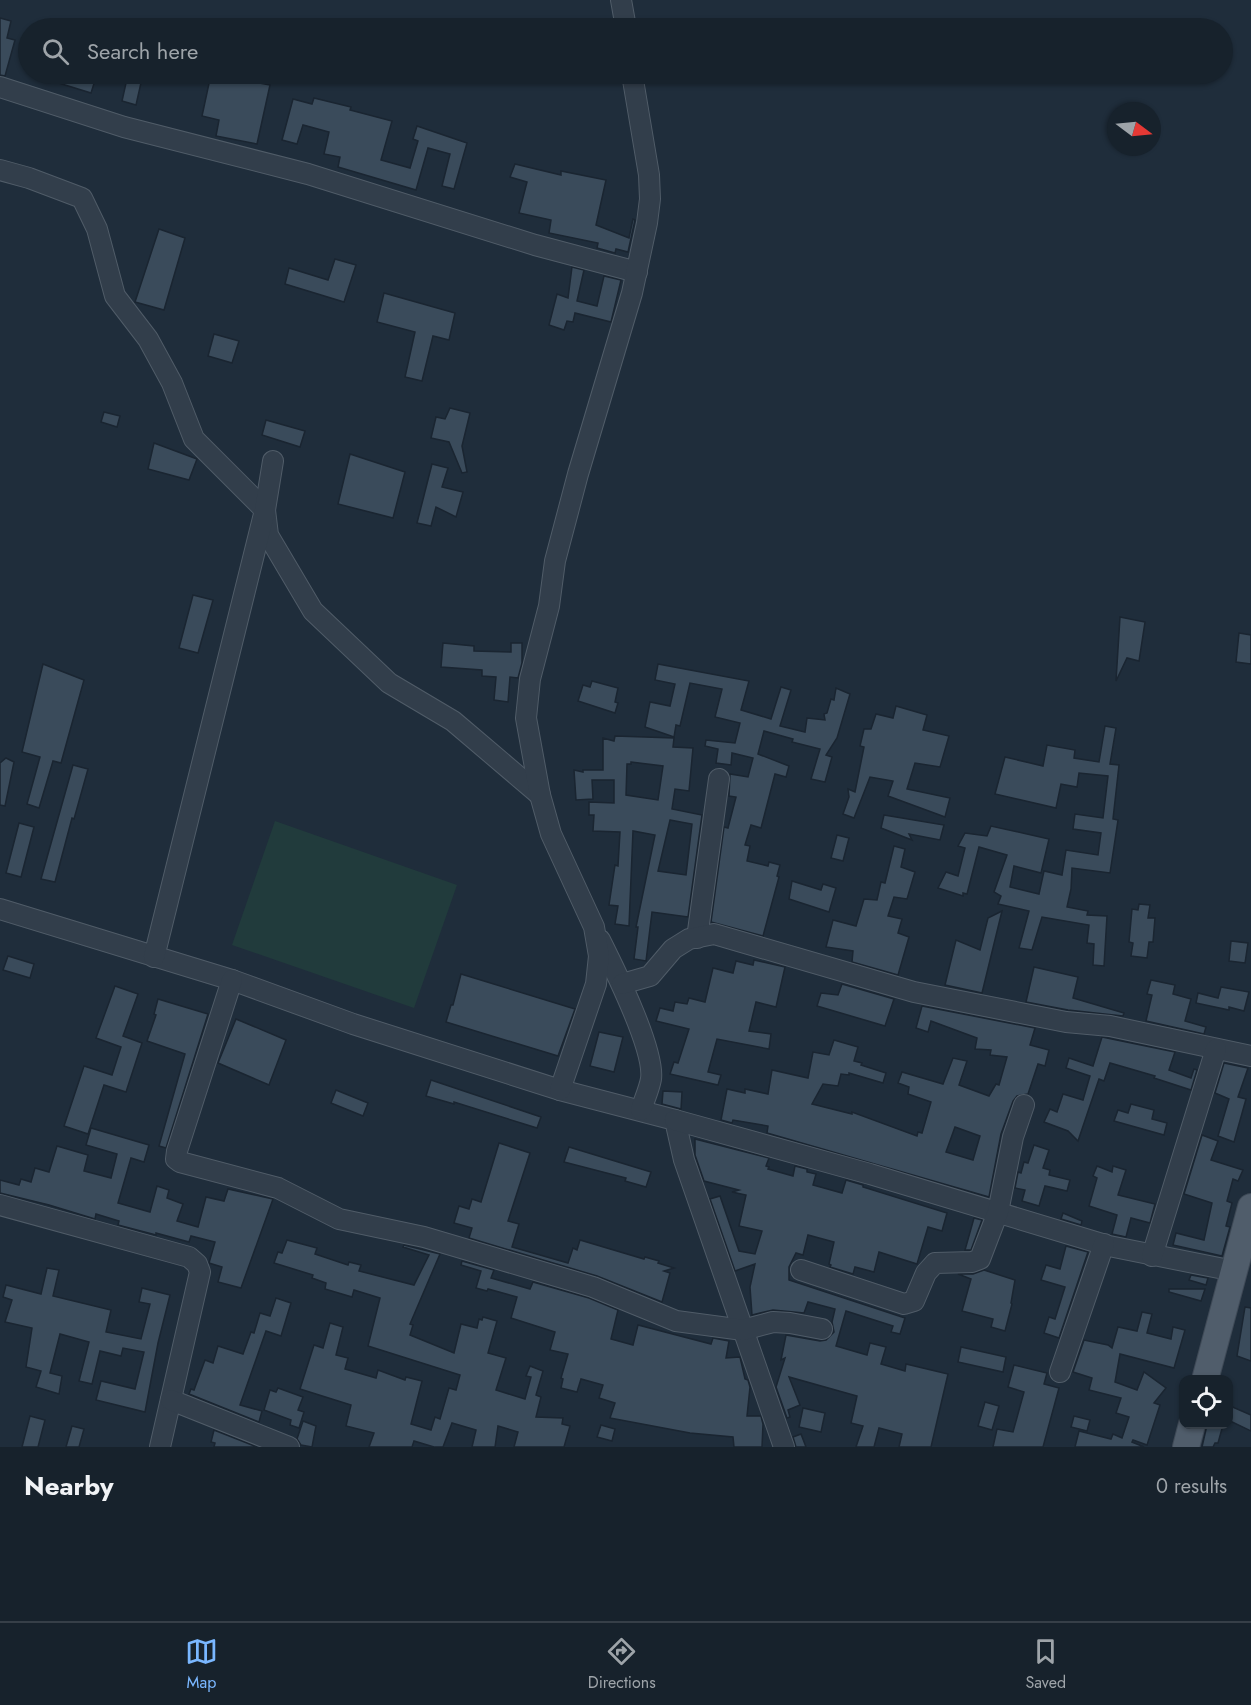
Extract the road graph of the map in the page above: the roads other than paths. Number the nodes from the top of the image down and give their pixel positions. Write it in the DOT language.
graph roads {
  1 [pos="621,0"];
  2 [pos="624,18"];
  3 [pos="634,84"];
  4 [pos="0,87"];
  5 [pos="0,170"];
  6 [pos="637,272"];
  7 [pos="273,461"];
  8 [pos="265,510"];
  9 [pos="719,779"];
  10 [pos="540,795"];
  11 [pos="0,909"];
  12 [pos="594,927"];
  13 [pos="697,938"];
  14 [pos="154,957"];
  15 [pos="232,980"];
  16 [pos="622,984"];
  17 [pos="1216,1049"];
  18 [pos="1251,1056"];
  19 [pos="560,1090"];
  20 [pos="1024,1105"];
  21 [pos="641,1110"];
  22 [pos="675,1120"];
  23 [pos="0,1205"];
  24 [pos="1251,1207"];
  25 [pos="998,1212"];
  26 [pos="1104,1244"];
  27 [pos="1152,1256"];
  28 [pos="801,1270"];
  29 [pos="1234,1271"];
  30 [pos="822,1329"];
  31 [pos="743,1330"];
  32 [pos="1060,1372"];
  33 [pos="1206,1375"];
  34 [pos="171,1400"];
  35 [pos="1191,1429"];
  36 [pos="160,1447"];
  37 [pos="289,1447"];
  38 [pos="784,1447"];
  39 [pos="1186,1447"];
  1 -- 2 [label="street"];
  3 -- 6 [label="street"];
  4 -- 6 [label="street"];
  5 -- 8 [label="street"];
  6 -- 10 [label="street"];
  7 -- 8 [label="street"];
  8 -- 10 [label="street"];
  8 -- 14 [label="street"];
  9 -- 13 [label="street"];
  10 -- 12 [label="street"];
  11 -- 14 [label="street"];
  12 -- 16 [label="street"];
  12 -- 19 [label="street"];
  13 -- 16 [label="street"];
  13 -- 17 [label="street"];
  14 -- 15 [label="street"];
  15 -- 19 [label="street"];
  15 -- 31 [label="street"];
  16 -- 21 [label="street"];
  17 -- 18 [label="street"];
  17 -- 27 [label="street"];
  19 -- 21 [label="street"];
  20 -- 25 [label="street"];
  21 -- 22 [label="street"];
  22 -- 25 [label="street"];
  22 -- 31 [label="street"];
  23 -- 34 [label="street"];
  24 -- 29 [label="main road"];
  25 -- 26 [label="street"];
  25 -- 28 [label="street"];
  26 -- 27 [label="street"];
  26 -- 32 [label="street"];
  27 -- 29 [label="street"];
  29 -- 33 [label="main road"];
  30 -- 31 [label="street"];
  31 -- 38 [label="street"];
  34 -- 36 [label="street"];
  34 -- 37 [label="street"];
  35 -- 39 [label="main road"];
}
